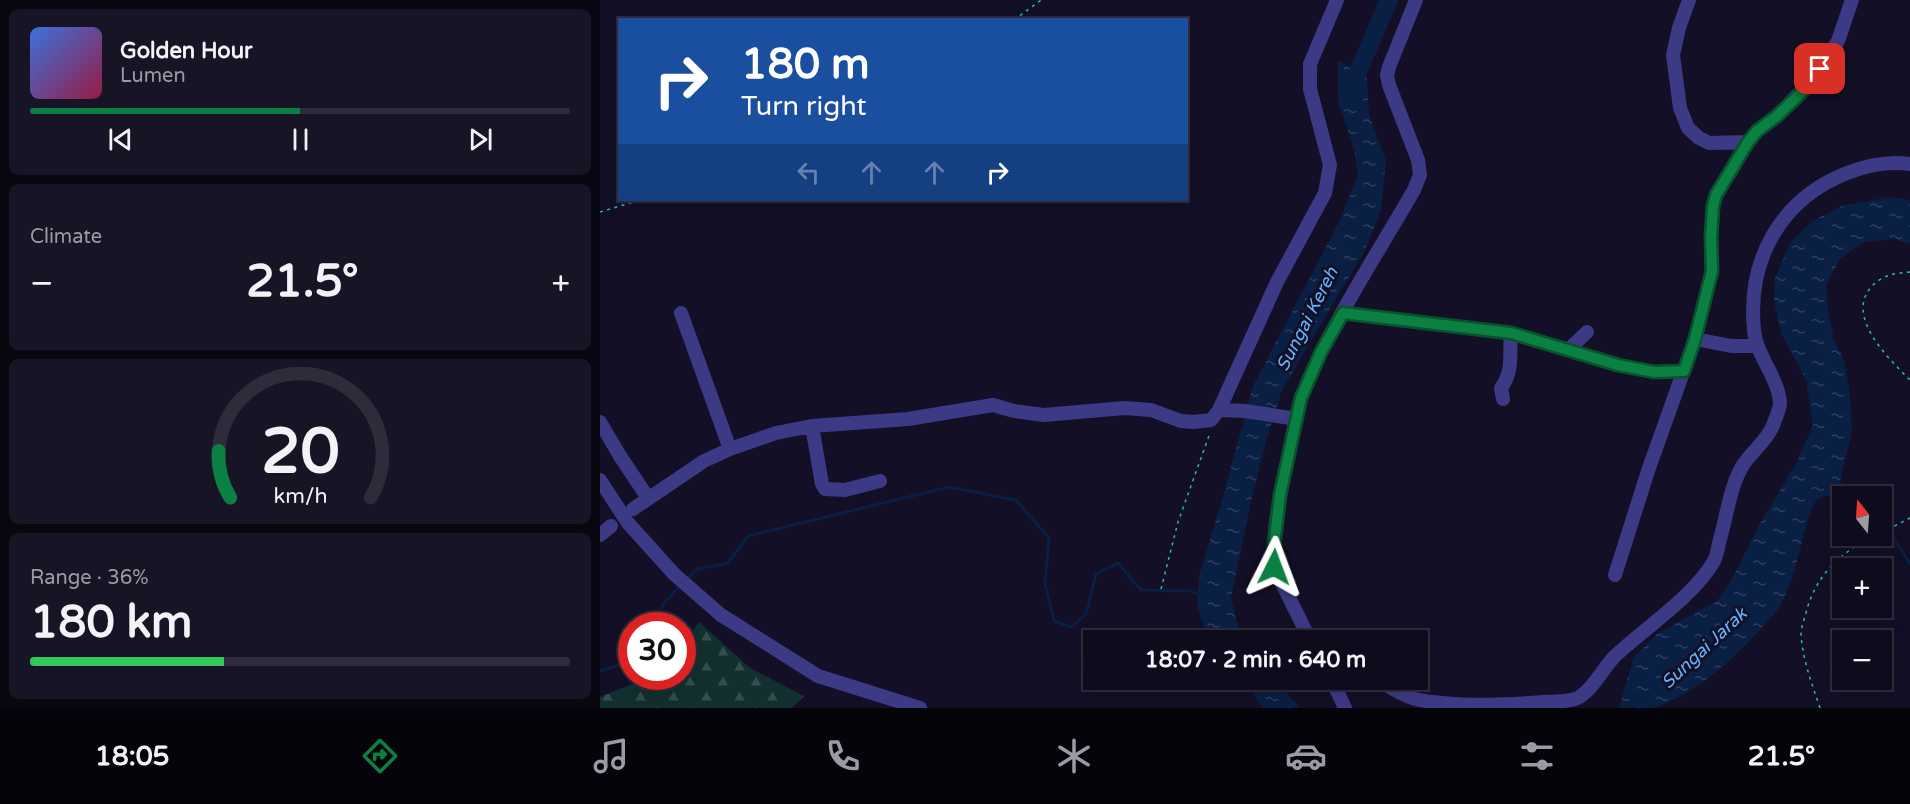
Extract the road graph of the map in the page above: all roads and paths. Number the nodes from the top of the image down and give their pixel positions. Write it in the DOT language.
graph roads {
  1 [pos="1041,0"];
  2 [pos="1337,0"];
  3 [pos="1416,0"];
  4 [pos="1689,0"];
  5 [pos="1852,0"];
  6 [pos="1017,18"];
  7 [pos="1748,142"];
  8 [pos="1910,164"];
  9 [pos="637,201"];
  10 [pos="600,212"];
  11 [pos="1910,272"];
  12 [pos="681,313"];
  13 [pos="1343,313"];
  14 [pos="1587,332"];
  15 [pos="1511,333"];
  16 [pos="1695,339"];
  17 [pos="1757,346"];
  18 [pos="1568,350"];
  19 [pos="1684,371"];
  20 [pos="1910,380"];
  21 [pos="1503,399"];
  22 [pos="1215,415"];
  23 [pos="1293,418"];
  24 [pos="600,422"];
  25 [pos="812,426"];
  26 [pos="730,449"];
  27 [pos="600,480"];
  28 [pos="880,481"];
  29 [pos="648,498"];
  30 [pos="633,509"];
  31 [pos="1910,518"];
  32 [pos="1892,527"];
  33 [pos="1853,546"];
  34 [pos="1615,575"];
  35 [pos="1161,589"];
  36 [pos="1305,630"];
  37 [pos="1337,690"];
  38 [pos="1393,690"];
  39 [pos="920,708"];
  40 [pos="1345,708"];
  41 [pos="1820,708"];
  1 -- 6 [label="path"];
  2 -- 22 [label="street"];
  3 -- 13 [label="street"];
  4 -- 7 [label="street"];
  5 -- 7 [label="street"];
  7 -- 16 [label="street"];
  8 -- 17 [label="street"];
  9 -- 10 [label="path"];
  11 -- 20 [label="path"];
  12 -- 26 [label="street"];
  13 -- 15 [label="street"];
  13 -- 23 [label="street"];
  14 -- 18 [label="street"];
  15 -- 18 [label="street"];
  15 -- 21 [label="street"];
  16 -- 17 [label="street"];
  16 -- 19 [label="street"];
  17 -- 38 [label="street"];
  18 -- 19 [label="street"];
  19 -- 34 [label="street"];
  22 -- 23 [label="street"];
  22 -- 25 [label="street"];
  22 -- 35 [label="path"];
  23 -- 36 [label="street"];
  24 -- 29 [label="street"];
  25 -- 26 [label="street"];
  25 -- 28 [label="street"];
  26 -- 29 [label="street"];
  27 -- 39 [label="street"];
  29 -- 30 [label="street"];
  31 -- 32 [label="path"];
  33 -- 41 [label="path"];
  37 -- 40 [label="street"];
}
